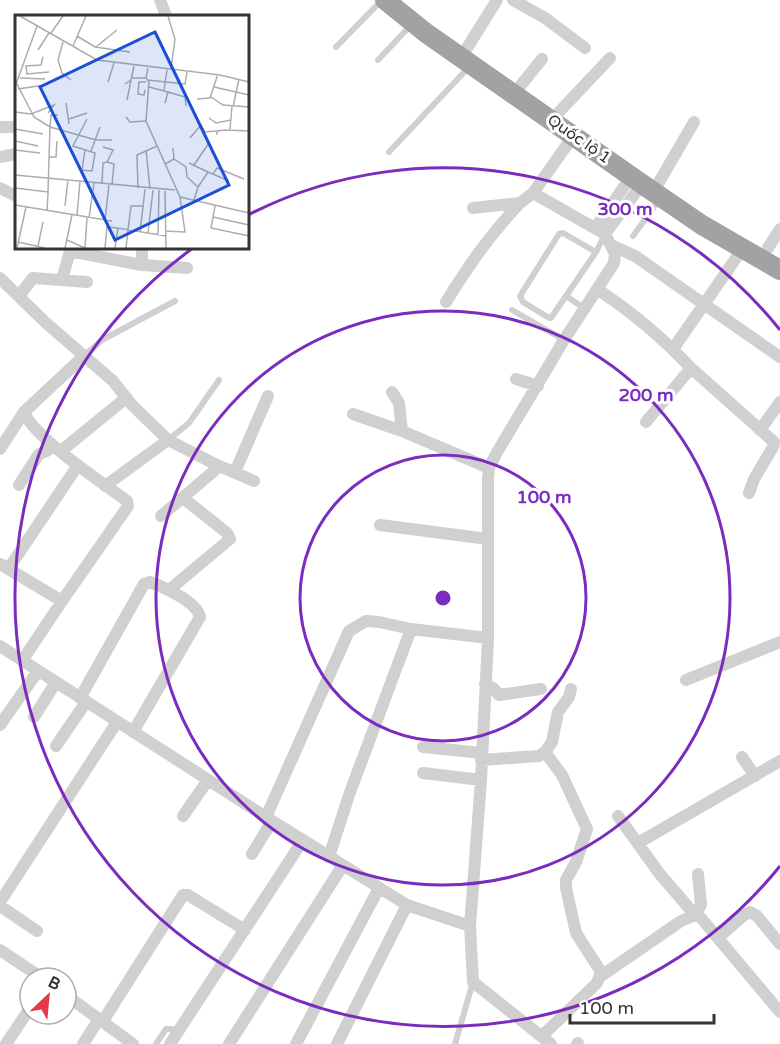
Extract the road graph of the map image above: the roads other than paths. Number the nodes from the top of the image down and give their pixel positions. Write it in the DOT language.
graph roads {
  1 [pos="160,0"];
  2 [pos="384,0"];
  3 [pos="405,0"];
  4 [pos="497,0"];
  5 [pos="513,0"];
  6 [pos="166,15"];
  7 [pos="413,22"];
  8 [pos="336,47"];
  9 [pos="585,48"];
  10 [pos="470,56"];
  11 [pos="610,58"];
  12 [pos="378,60"];
  13 [pos="542,60"];
  14 [pos="521,85"];
  15 [pos="559,112"];
  16 [pos="694,122"];
  17 [pos="574,135"];
  18 [pos="389,152"];
  19 [pos="15,154"];
  20 [pos="0,157"];
  21 [pos="648,185"];
  22 [pos="0,188"];
  23 [pos="533,194"];
  24 [pos="15,196"];
  25 [pos="520,203"];
  26 [pos="473,208"];
  27 [pos="780,229"];
  28 [pos="604,236"];
  29 [pos="633,236"];
  30 [pos="743,248"];
  31 [pos="71,249"];
  32 [pos="142,249"];
  33 [pos="596,252"];
  34 [pos="774,252"];
  35 [pos="142,265"];
  36 [pos="187,268"];
  37 [pos="780,270"];
  38 [pos="62,279"];
  39 [pos="0,280"];
  40 [pos="87,282"];
  41 [pos="597,289"];
  42 [pos="19,296"];
  43 [pos="567,296"];
  44 [pos="175,301"];
  45 [pos="446,302"];
  46 [pos="706,304"];
  47 [pos="585,309"];
  48 [pos="512,310"];
  49 [pos="564,340"];
  50 [pos="673,349"];
  51 [pos="85,355"];
  52 [pos="780,357"];
  53 [pos="691,368"];
  54 [pos="516,379"];
  55 [pos="219,380"];
  56 [pos="538,386"];
  57 [pos="392,392"];
  58 [pos="268,396"];
  59 [pos="126,398"];
  60 [pos="780,402"];
  61 [pos="24,412"];
  62 [pos="353,414"];
  63 [pos="646,422"];
  64 [pos="760,429"];
  65 [pos="402,431"];
  66 [pos="168,440"];
  67 [pos="56,448"];
  68 [pos="0,449"];
  69 [pos="78,465"];
  70 [pos="218,465"];
  71 [pos="489,468"];
  72 [pos="235,472"];
  73 [pos="255,482"];
  74 [pos="19,485"];
  75 [pos="105,486"];
  76 [pos="749,494"];
  77 [pos="183,498"];
  78 [pos="161,516"];
  79 [pos="380,525"];
  80 [pos="488,539"];
  81 [pos="4,566"];
  82 [pos="169,590"];
  83 [pos="62,601"];
  84 [pos="411,629"];
  85 [pos="488,638"];
  86 [pos="780,642"];
  87 [pos="0,646"];
  88 [pos="22,661"];
  89 [pos="38,671"];
  90 [pos="686,680"];
  91 [pos="56,682"];
  92 [pos="485,684"];
  93 [pos="541,689"];
  94 [pos="571,689"];
  95 [pos="83,700"];
  96 [pos="34,717"];
  97 [pos="117,722"];
  98 [pos="0,725"];
  99 [pos="133,732"];
  100 [pos="56,746"];
  101 [pos="423,747"];
  102 [pos="545,752"];
  103 [pos="481,756"];
  104 [pos="742,757"];
  105 [pos="780,761"];
  106 [pos="423,773"];
  107 [pos="755,776"];
  108 [pos="208,780"];
  109 [pos="480,780"];
  110 [pos="183,816"];
  111 [pos="618,816"];
  112 [pos="269,819"];
  113 [pos="303,840"];
  114 [pos="638,843"];
  115 [pos="252,855"];
  116 [pos="329,857"];
  117 [pos="343,866"];
  118 [pos="698,874"];
  119 [pos="379,888"];
  120 [pos="0,904"];
  121 [pos="407,905"];
  122 [pos="697,911"];
  123 [pos="716,923"];
  124 [pos="470,926"];
  125 [pos="245,930"];
  126 [pos="37,931"];
  127 [pos="718,938"];
  128 [pos="780,944"];
  129 [pos="0,950"];
  130 [pos="24,966"];
  131 [pos="602,976"];
  132 [pos="473,982"];
  133 [pos="78,1004"];
  134 [pos="780,1012"];
  135 [pos="101,1020"];
  136 [pos="18,1026"];
  137 [pos="178,1031"];
  138 [pos="547,1040"];
  139 [pos="6,1044"];
  140 [pos="83,1044"];
  141 [pos="133,1044"];
  142 [pos="156,1044"];
  143 [pos="170,1044"];
  144 [pos="229,1044"];
  145 [pos="296,1044"];
  146 [pos="337,1044"];
  147 [pos="455,1044"];
  1 -- 6 [label="street"];
  2 -- 7 [label="highway, Quốc lộ 1"];
  2 -- 8 [label="lane"];
  3 -- 10 [label="highway, Quốc lộ 1"];
  4 -- 10 [label="street"];
  5 -- 9 [label="street"];
  7 -- 10 [label="highway, Quốc lộ 1"];
  7 -- 12 [label="lane"];
  10 -- 14 [label="highway, Quốc lộ 1"];
  10 -- 17 [label="highway, Quốc lộ 1"];
  10 -- 18 [label="lane"];
  11 -- 15 [label="street"];
  13 -- 14 [label="street"];
  14 -- 15 [label="highway, Quốc lộ 1"];
  15 -- 21 [label="highway, Quốc lộ 1"];
  16 -- 21 [label="street"];
  17 -- 21 [label="highway, Quốc lộ 1"];
  17 -- 23 [label="street"];
  19 -- 20 [label="street"];
  21 -- 28 [label="street"];
  21 -- 29 [label="lane"];
  21 -- 30 [label="highway, Quốc lộ 1"];
  21 -- 34 [label="highway, Quốc lộ 1"];
  22 -- 24 [label="street"];
  23 -- 25 [label="street"];
  23 -- 28 [label="street"];
  25 -- 26 [label="street"];
  25 -- 45 [label="street"];
  27 -- 34 [label="street"];
  28 -- 33 [label="lane"];
  28 -- 41 [label="street"];
  28 -- 46 [label="street"];
  30 -- 37 [label="highway, Quốc lộ 1"];
  30 -- 46 [label="street"];
  31 -- 35 [label="street"];
  31 -- 38 [label="street"];
  32 -- 35 [label="street"];
  33 -- 43 [label="lane"];
  33 -- 43 [label="lane"];
  35 -- 36 [label="street"];
  38 -- 40 [label="street"];
  38 -- 42 [label="street"];
  39 -- 42 [label="street"];
  41 -- 47 [label="street"];
  41 -- 50 [label="street"];
  42 -- 51 [label="street"];
  43 -- 47 [label="lane"];
  44 -- 51 [label="lane"];
  46 -- 50 [label="street"];
  46 -- 52 [label="street"];
  47 -- 49 [label="street"];
  48 -- 49 [label="lane"];
  49 -- 56 [label="street"];
  50 -- 53 [label="street"];
  51 -- 59 [label="street"];
  51 -- 61 [label="street"];
  53 -- 63 [label="street"];
  53 -- 64 [label="street"];
  54 -- 56 [label="street"];
  55 -- 66 [label="lane"];
  56 -- 71 [label="street"];
  57 -- 65 [label="street"];
  58 -- 72 [label="street"];
  59 -- 66 [label="street"];
  59 -- 67 [label="street"];
  60 -- 64 [label="street"];
  61 -- 67 [label="street"];
  61 -- 68 [label="street"];
  62 -- 65 [label="street"];
  64 -- 76 [label="street"];
  65 -- 71 [label="street"];
  66 -- 70 [label="street"];
  66 -- 75 [label="street"];
  67 -- 69 [label="street"];
  67 -- 74 [label="street"];
  69 -- 75 [label="street"];
  69 -- 81 [label="street"];
  70 -- 72 [label="street"];
  70 -- 77 [label="street"];
  71 -- 80 [label="street"];
  72 -- 73 [label="street"];
  75 -- 83 [label="street"];
  77 -- 78 [label="street"];
  77 -- 82 [label="street"];
  79 -- 80 [label="street"];
  80 -- 85 [label="street"];
  81 -- 83 [label="street"];
  82 -- 95 [label="street"];
  82 -- 99 [label="street"];
  83 -- 88 [label="street"];
  84 -- 85 [label="street"];
  84 -- 112 [label="street"];
  84 -- 116 [label="street"];
  85 -- 92 [label="street"];
  86 -- 90 [label="street"];
  87 -- 88 [label="street"];
  88 -- 89 [label="street"];
  89 -- 91 [label="street"];
  89 -- 98 [label="street"];
  91 -- 95 [label="street"];
  91 -- 96 [label="street"];
  92 -- 93 [label="street"];
  92 -- 103 [label="street"];
  94 -- 102 [label="street"];
  95 -- 97 [label="street"];
  95 -- 100 [label="street"];
  97 -- 99 [label="street"];
  97 -- 120 [label="street"];
  99 -- 108 [label="street"];
  101 -- 103 [label="street"];
  102 -- 103 [label="street"];
  102 -- 131 [label="street"];
  103 -- 109 [label="street"];
  104 -- 107 [label="street"];
  105 -- 107 [label="street"];
  106 -- 109 [label="street"];
  107 -- 114 [label="street"];
  108 -- 110 [label="street"];
  108 -- 112 [label="street"];
  109 -- 124 [label="street"];
  111 -- 114 [label="street"];
  112 -- 113 [label="street"];
  112 -- 115 [label="street"];
  113 -- 116 [label="street"];
  113 -- 125 [label="street"];
  114 -- 122 [label="street"];
  116 -- 117 [label="street"];
  117 -- 119 [label="street"];
  117 -- 144 [label="street"];
  118 -- 122 [label="street"];
  119 -- 121 [label="street"];
  119 -- 145 [label="street"];
  120 -- 126 [label="street"];
  121 -- 124 [label="street"];
  121 -- 146 [label="street"];
  122 -- 123 [label="street"];
  122 -- 127 [label="street"];
  122 -- 131 [label="street"];
  124 -- 132 [label="street"];
  125 -- 135 [label="street"];
  125 -- 137 [label="street"];
  127 -- 128 [label="street"];
  127 -- 134 [label="street"];
  129 -- 130 [label="street"];
  131 -- 138 [label="street"];
  132 -- 138 [label="street"];
  132 -- 147 [label="lane"];
  133 -- 135 [label="street"];
  135 -- 140 [label="street"];
  135 -- 141 [label="street"];
  136 -- 139 [label="street"];
  137 -- 142 [label="lane"];
  137 -- 143 [label="street"];
}
